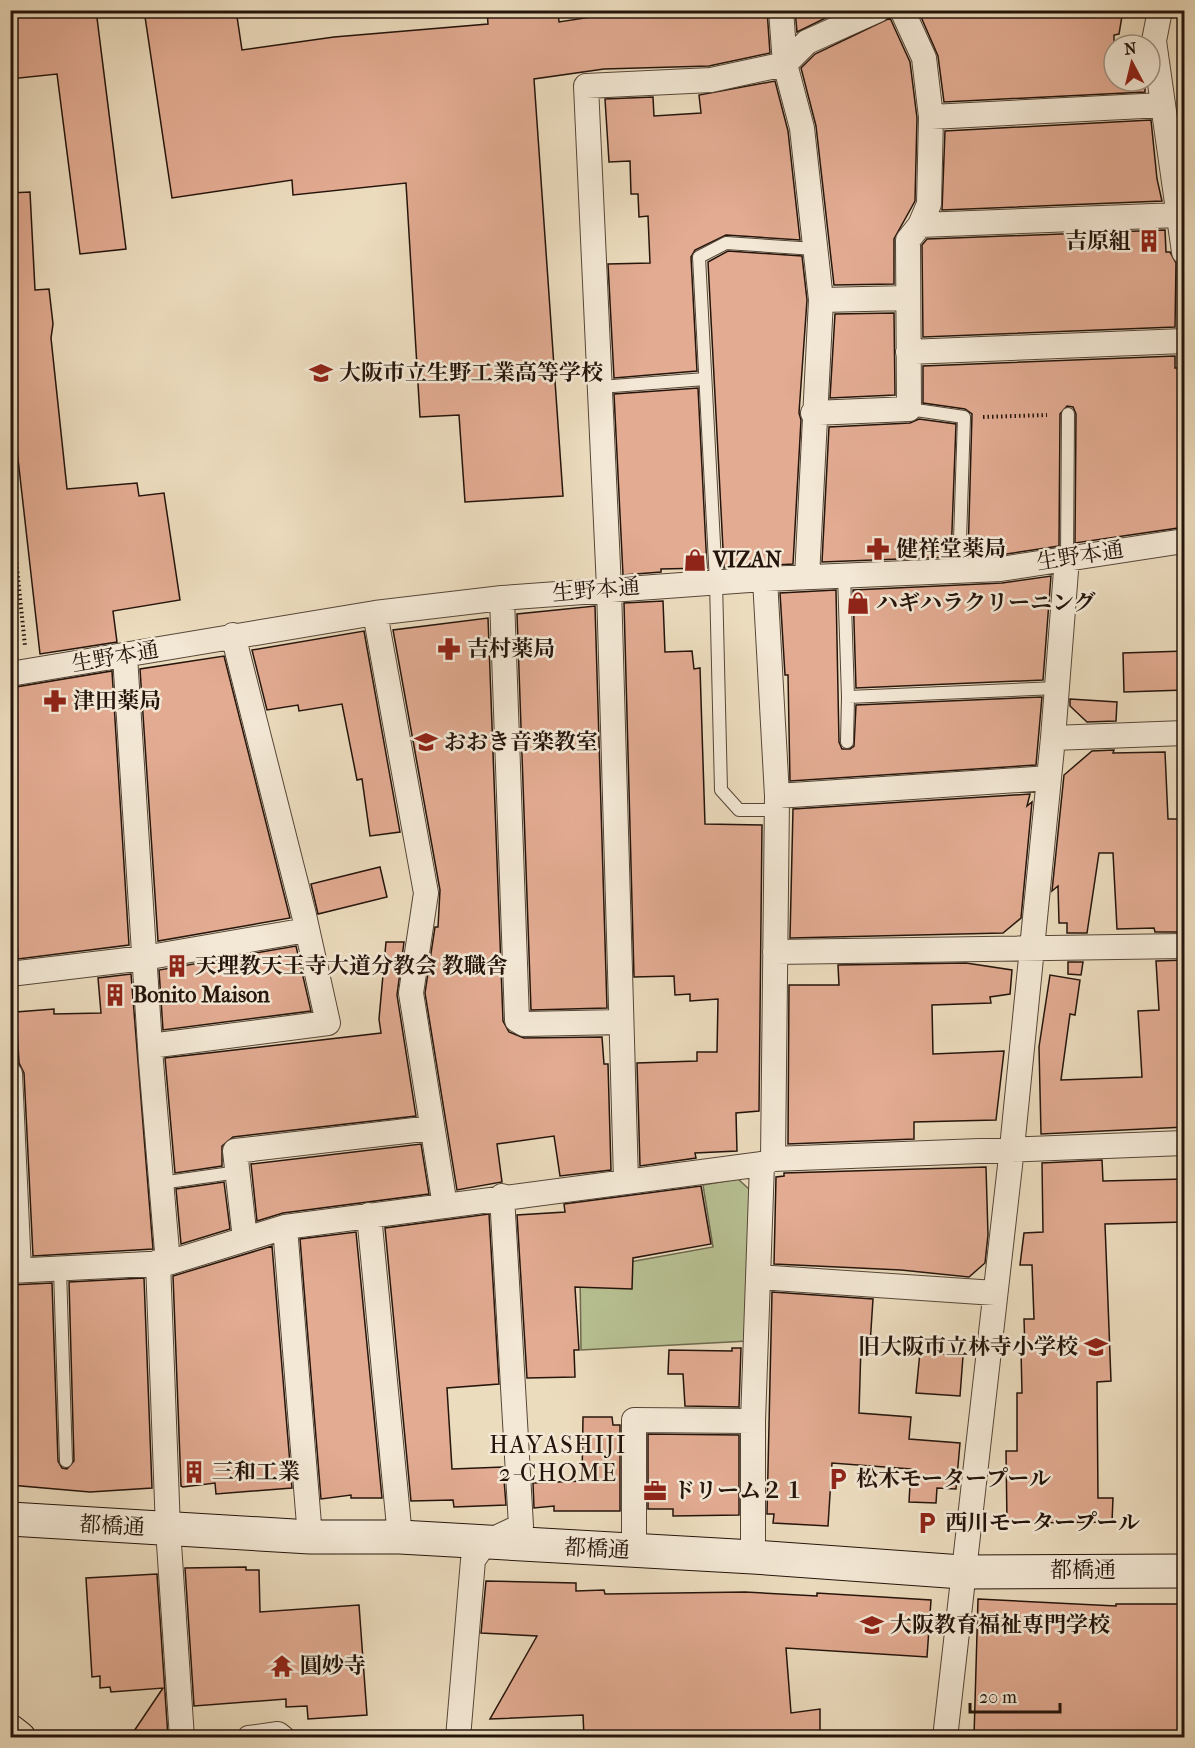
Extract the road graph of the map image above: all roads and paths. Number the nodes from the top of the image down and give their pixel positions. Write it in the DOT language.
graph roads {
  1 [pos="781,10"];
  2 [pos="878,10"];
  3 [pos="902,10"];
  4 [pos="1160,10"];
  5 [pos="785,64"];
  6 [pos="1163,105"];
  7 [pos="931,117"];
  8 [pos="1179,215"];
  9 [pos="920,225"];
  10 [pos="815,249"];
  11 [pos="1185,252"];
  12 [pos="907,298"];
  13 [pos="821,300"];
  14 [pos="1185,341"];
  15 [pos="908,352"];
  16 [pos="705,379"];
  17 [pos="600,387"];
  18 [pos="909,409"];
  19 [pos="813,413"];
  20 [pos="1068,414"];
  21 [pos="964,417"];
  22 [pos="10,500"];
  23 [pos="1185,541"];
  24 [pos="1067,558"];
  25 [pos="959,571"];
  26 [pos="844,575"];
  27 [pos="807,576"];
  28 [pos="765,579"];
  29 [pos="716,582"];
  30 [pos="609,588"];
  31 [pos="502,598"];
  32 [pos="375,613"];
  33 [pos="233,635"];
  34 [pos="125,656"];
  35 [pos="19,674"];
  36 [pos="1057,688"];
  37 [pos="848,697"];
  38 [pos="1185,733"];
  39 [pos="1053,738"];
  40 [pos="848,742"];
  41 [pos="1049,778"];
  42 [pos="777,803"];
  43 [pos="307,930"];
  44 [pos="1185,946"];
  45 [pos="1032,950"];
  46 [pos="775,952"];
  47 [pos="144,958"];
  48 [pos="10,974"];
  49 [pos="621,1022"];
  50 [pos="150,1046"];
  51 [pos="10,1074"];
  52 [pos="432,1128"];
  53 [pos="1185,1143"];
  54 [pos="1012,1148"];
  55 [pos="767,1161"];
  56 [pos="238,1172"];
  57 [pos="626,1180"];
  58 [pos="161,1183"];
  59 [pos="502,1197"];
  60 [pos="445,1206"];
  61 [pos="369,1215"];
  62 [pos="285,1227"];
  63 [pos="245,1239"];
  64 [pos="163,1262"];
  65 [pos="60,1270"];
  66 [pos="15,1271"];
  67 [pos="758,1277"];
  68 [pos="995,1293"];
  69 [pos="753,1421"];
  70 [pos="66,1461"];
  71 [pos="10,1519"];
  72 [pos="168,1529"];
  73 [pos="310,1538"];
  74 [pos="400,1538"];
  75 [pos="485,1543"];
  76 [pos="634,1550"];
  77 [pos="753,1557"];
  78 [pos="1185,1571"];
  79 [pos="962,1572"];
  80 [pos="10,1731"];
  81 [pos="19,1737"];
  82 [pos="182,1737"];
  83 [pos="249,1737"];
  84 [pos="283,1737"];
  85 [pos="458,1737"];
  86 [pos="945,1737"];
  1 -- 5 [label="street"];
  2 -- 5 [label="street"];
  3 -- 7 [label="street"];
  4 -- 6 [label="street"];
  5 -- 10 [label="street"];
  5 -- 17 [label="street"];
  6 -- 7 [label="street"];
  6 -- 8 [label="street"];
  7 -- 9 [label="street"];
  8 -- 9 [label="street"];
  8 -- 11 [label="street"];
  9 -- 12 [label="street"];
  10 -- 13 [label="street"];
  10 -- 16 [label="lane"];
  12 -- 13 [label="street"];
  12 -- 15 [label="street"];
  13 -- 19 [label="street"];
  14 -- 15 [label="street"];
  15 -- 18 [label="street"];
  16 -- 17 [label="lane"];
  16 -- 29 [label="lane"];
  17 -- 30 [label="street"];
  18 -- 19 [label="street"];
  18 -- 21 [label="lane"];
  19 -- 27 [label="street"];
  20 -- 21 [label="path"];
  20 -- 24 [label="lane"];
  21 -- 25 [label="lane"];
  22 -- 35 [label="path"];
  23 -- 24 [label="street, 生野本通"];
  24 -- 25 [label="street, 生野本通"];
  24 -- 36 [label="street"];
  25 -- 26 [label="street, 生野本通"];
  26 -- 27 [label="street, 生野本通"];
  26 -- 37 [label="lane"];
  27 -- 28 [label="street, 生野本通"];
  28 -- 29 [label="street, 生野本通"];
  28 -- 42 [label="street"];
  29 -- 30 [label="street, 生野本通"];
  29 -- 42 [label="lane"];
  30 -- 31 [label="street, 生野本通"];
  30 -- 49 [label="street"];
  31 -- 32 [label="street, 生野本通"];
  31 -- 49 [label="street"];
  32 -- 33 [label="street, 生野本通"];
  32 -- 52 [label="street"];
  33 -- 34 [label="street, 生野本通"];
  33 -- 43 [label="street"];
  34 -- 35 [label="street, 生野本通"];
  34 -- 47 [label="street"];
  36 -- 37 [label="lane"];
  36 -- 39 [label="street"];
  37 -- 40 [label="lane"];
  38 -- 39 [label="street"];
  39 -- 41 [label="street"];
  41 -- 42 [label="street"];
  41 -- 45 [label="street"];
  42 -- 46 [label="street"];
  43 -- 47 [label="street"];
  43 -- 50 [label="street"];
  44 -- 45 [label="street"];
  45 -- 46 [label="street"];
  45 -- 54 [label="street"];
  46 -- 55 [label="street"];
  47 -- 48 [label="street"];
  47 -- 50 [label="street"];
  49 -- 57 [label="street"];
  50 -- 58 [label="street"];
  51 -- 66 [label="street"];
  52 -- 56 [label="street"];
  52 -- 60 [label="street"];
  53 -- 54 [label="street"];
  54 -- 55 [label="street"];
  54 -- 68 [label="street"];
  55 -- 57 [label="street"];
  55 -- 67 [label="street"];
  56 -- 58 [label="lane"];
  56 -- 63 [label="street"];
  57 -- 59 [label="street"];
  58 -- 64 [label="street"];
  59 -- 60 [label="street"];
  59 -- 75 [label="street"];
  60 -- 61 [label="street"];
  61 -- 62 [label="street"];
  61 -- 74 [label="street"];
  62 -- 63 [label="street"];
  62 -- 73 [label="street"];
  63 -- 64 [label="street"];
  64 -- 65 [label="street"];
  64 -- 72 [label="street"];
  65 -- 66 [label="street"];
  65 -- 70 [label="lane"];
  67 -- 68 [label="street"];
  67 -- 69 [label="street"];
  68 -- 79 [label="street"];
  69 -- 76 [label="street"];
  69 -- 77 [label="street"];
  71 -- 72 [label="street, 都橋通"];
  72 -- 73 [label="street, 都橋通"];
  72 -- 82 [label="street"];
  73 -- 74 [label="street, 都橋通"];
  74 -- 75 [label="street, 都橋通"];
  75 -- 76 [label="street, 都橋通"];
  75 -- 85 [label="street"];
  76 -- 77 [label="street, 都橋通"];
  77 -- 79 [label="street, 都橋通"];
  78 -- 79 [label="street, 都橋通"];
  79 -- 86 [label="street"];
  80 -- 81 [label="highway"];
  83 -- 84 [label="street"];
}
